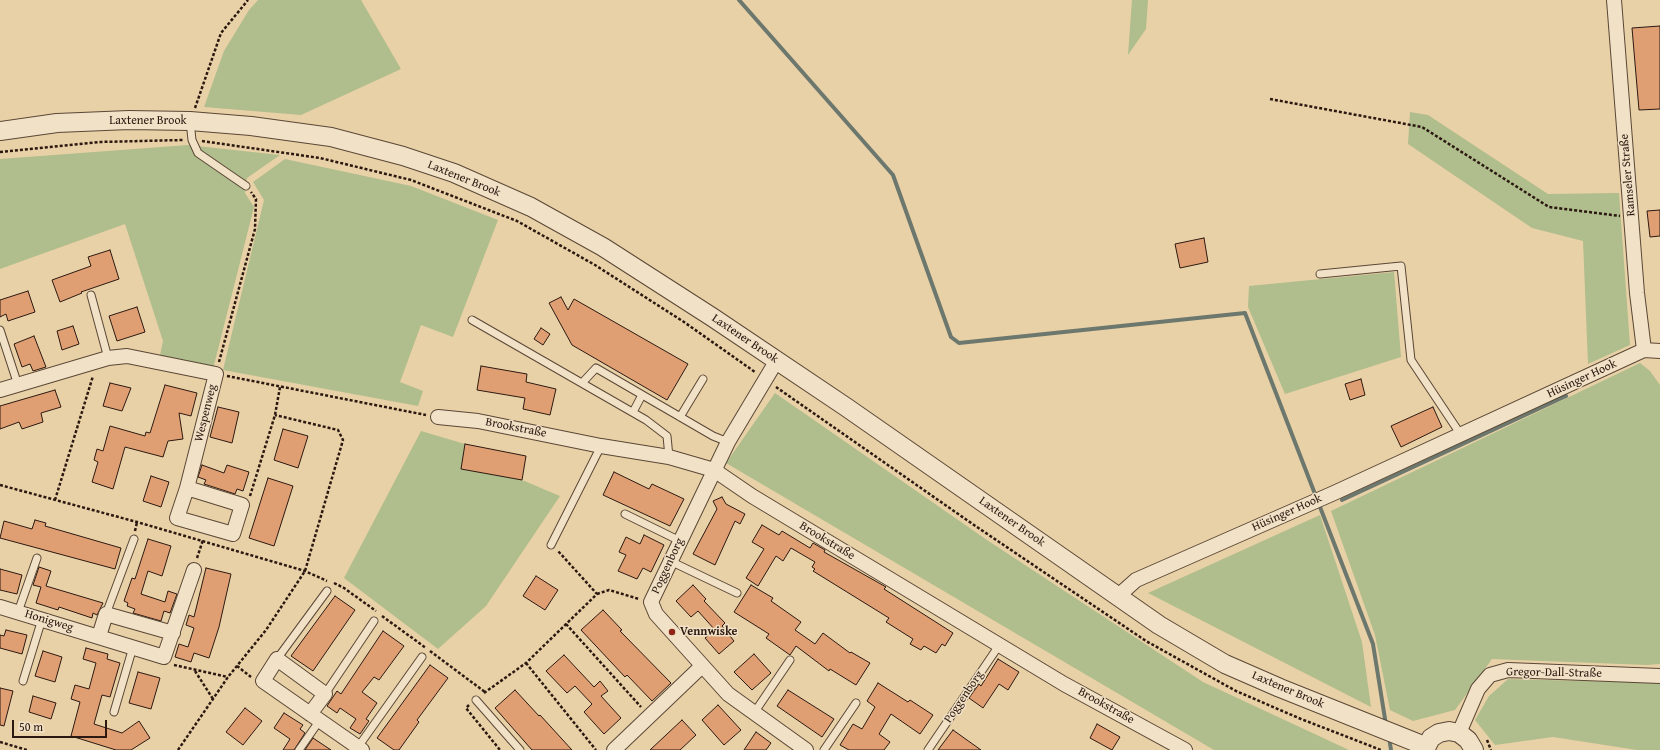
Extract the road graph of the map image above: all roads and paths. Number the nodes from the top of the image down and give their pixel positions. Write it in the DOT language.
graph roads {
  1 [pos="248,0"];
  2 [pos="1614,0"];
  3 [pos="1270,99"];
  4 [pos="190,121"];
  5 [pos="0,131"];
  6 [pos="246,186"];
  7 [pos="1632,218"];
  8 [pos="1320,274"];
  9 [pos="91,295"];
  10 [pos="472,320"];
  11 [pos="0,330"];
  12 [pos="1644,350"];
  13 [pos="1660,351"];
  14 [pos="103,360"];
  15 [pos="777,360"];
  16 [pos="216,374"];
  17 [pos="703,379"];
  18 [pos="582,383"];
  19 [pos="18,385"];
  20 [pos="280,386"];
  21 [pos="0,390"];
  22 [pos="642,395"];
  23 [pos="633,412"];
  24 [pos="275,415"];
  25 [pos="438,417"];
  26 [pos="680,417"];
  27 [pos="1461,435"];
  28 [pos="728,442"];
  29 [pos="601,446"];
  30 [pos="669,457"];
  31 [pos="714,470"];
  32 [pos="0,484"];
  33 [pos="187,488"];
  34 [pos="55,500"];
  35 [pos="242,506"];
  36 [pos="625,514"];
  37 [pos="207,527"];
  38 [pos="134,539"];
  39 [pos="202,541"];
  40 [pos="680,541"];
  41 [pos="552,544"];
  42 [pos="36,558"];
  43 [pos="670,561"];
  44 [pos="194,570"];
  45 [pos="305,571"];
  46 [pos="327,592"];
  47 [pos="737,593"];
  48 [pos="597,594"];
  49 [pos="1117,597"];
  50 [pos="651,602"];
  51 [pos="0,607"];
  52 [pos="18,612"];
  53 [pos="106,614"];
  54 [pos="42,619"];
  55 [pos="374,621"];
  56 [pos="566,624"];
  57 [pos="173,633"];
  58 [pos="99,636"];
  59 [pos="1000,644"];
  60 [pos="133,647"];
  61 [pos="164,657"];
  62 [pos="422,657"];
  63 [pos="277,660"];
  64 [pos="790,660"];
  65 [pos="526,664"];
  66 [pos="702,666"];
  67 [pos="195,671"];
  68 [pos="1660,676"];
  69 [pos="228,677"];
  70 [pos="23,681"];
  71 [pos="485,692"];
  72 [pos="325,694"];
  73 [pos="213,699"];
  74 [pos="476,700"];
  75 [pos="856,703"];
  76 [pos="114,712"];
  77 [pos="754,713"];
  78 [pos="649,716"];
  79 [pos="315,717"];
  80 [pos="1459,733"];
  81 [pos="0,742"];
  82 [pos="1425,748"];
  83 [pos="360,749"];
  84 [pos="802,749"];
  85 [pos="27,750"];
  86 [pos="178,750"];
  87 [pos="299,750"];
  88 [pos="500,750"];
  89 [pos="520,750"];
  90 [pos="596,750"];
  91 [pos="614,750"];
  92 [pos="824,750"];
  93 [pos="928,750"];
  94 [pos="1185,750"];
  95 [pos="1474,750"];
  1 -- 4 [label="path"];
  2 -- 7 [label="street, Ramseler Straße"];
  3 -- 7 [label="path"];
  4 -- 5 [label="street, Laxtener Brook"];
  4 -- 6 [label="lane"];
  4 -- 15 [label="street, Laxtener Brook"];
  6 -- 16 [label="path"];
  7 -- 12 [label="street, Ramseler Straße"];
  8 -- 27 [label="lane"];
  9 -- 14 [label="lane"];
  10 -- 18 [label="lane"];
  11 -- 19 [label="lane"];
  12 -- 13 [label="street, Hüsinger Hook"];
  12 -- 27 [label="street, Hüsinger Hook"];
  14 -- 16 [label="street, Wespenweg"];
  14 -- 19 [label="street, Wespenweg"];
  14 -- 34 [label="path"];
  15 -- 28 [label="street, Poggenborg"];
  15 -- 49 [label="street, Laxtener Brook"];
  16 -- 20 [label="path"];
  16 -- 33 [label="street, Wespenweg"];
  17 -- 26 [label="lane"];
  18 -- 22 [label="lane"];
  18 -- 23 [label="lane"];
  19 -- 21 [label="street, Wespenweg"];
  20 -- 24 [label="path"];
  20 -- 25 [label="path"];
  22 -- 23 [label="lane"];
  22 -- 26 [label="lane"];
  23 -- 30 [label="lane"];
  24 -- 35 [label="path"];
  24 -- 45 [label="path"];
  25 -- 29 [label="street, Brookstraße"];
  26 -- 28 [label="lane"];
  27 -- 49 [label="street, Hüsinger Hook"];
  28 -- 31 [label="street, Poggenborg"];
  29 -- 30 [label="street, Brookstraße"];
  29 -- 41 [label="lane"];
  30 -- 31 [label="street, Brookstraße"];
  31 -- 40 [label="street, Poggenborg"];
  31 -- 59 [label="street, Brookstraße"];
  32 -- 34 [label="path"];
  33 -- 35 [label="street"];
  33 -- 37 [label="street, Wespenweg"];
  34 -- 39 [label="path"];
  35 -- 37 [label="street, Wespenweg"];
  36 -- 40 [label="lane"];
  37 -- 39 [label="path"];
  38 -- 53 [label="lane"];
  39 -- 44 [label="path"];
  39 -- 45 [label="path"];
  40 -- 43 [label="street, Poggenborg"];
  41 -- 48 [label="path"];
  42 -- 52 [label="lane"];
  43 -- 47 [label="lane"];
  43 -- 50 [label="street, Poggenborg"];
  44 -- 57 [label="street"];
  45 -- 69 [label="path"];
  45 -- 71 [label="path"];
  46 -- 63 [label="lane"];
  48 -- 50 [label="path"];
  48 -- 56 [label="path"];
  49 -- 82 [label="street, Laxtener Brook"];
  50 -- 66 [label="street, Poggenborg"];
  51 -- 52 [label="street, Honigweg"];
  52 -- 54 [label="street, Honigweg"];
  53 -- 57 [label="street"];
  53 -- 58 [label="street"];
  54 -- 58 [label="street, Honigweg"];
  54 -- 70 [label="lane"];
  55 -- 72 [label="lane"];
  56 -- 65 [label="path"];
  56 -- 78 [label="path"];
  57 -- 61 [label="street"];
  58 -- 60 [label="street, Honigweg"];
  59 -- 93 [label="lane, Poggenborg"];
  59 -- 94 [label="street, Brookstraße"];
  60 -- 61 [label="street, Honigweg"];
  60 -- 76 [label="lane"];
  61 -- 67 [label="path"];
  62 -- 83 [label="lane"];
  63 -- 72 [label="street"];
  63 -- 79 [label="street"];
  64 -- 77 [label="lane"];
  65 -- 71 [label="path"];
  65 -- 90 [label="path"];
  66 -- 77 [label="street, Poggenborg"];
  66 -- 78 [label="street"];
  67 -- 69 [label="path"];
  67 -- 73 [label="path"];
  68 -- 80 [label="street, Gregor-Dall-Straße"];
  69 -- 73 [label="path"];
  71 -- 74 [label="path"];
  72 -- 79 [label="street"];
  73 -- 86 [label="path"];
  74 -- 88 [label="path"];
  74 -- 89 [label="lane"];
  75 -- 92 [label="lane"];
  77 -- 84 [label="street, Poggenborg"];
  78 -- 91 [label="street"];
  79 -- 83 [label="street"];
  79 -- 87 [label="lane"];
  80 -- 82 [label="street"];
  80 -- 95 [label="street"];
  81 -- 85 [label="path"];
}
